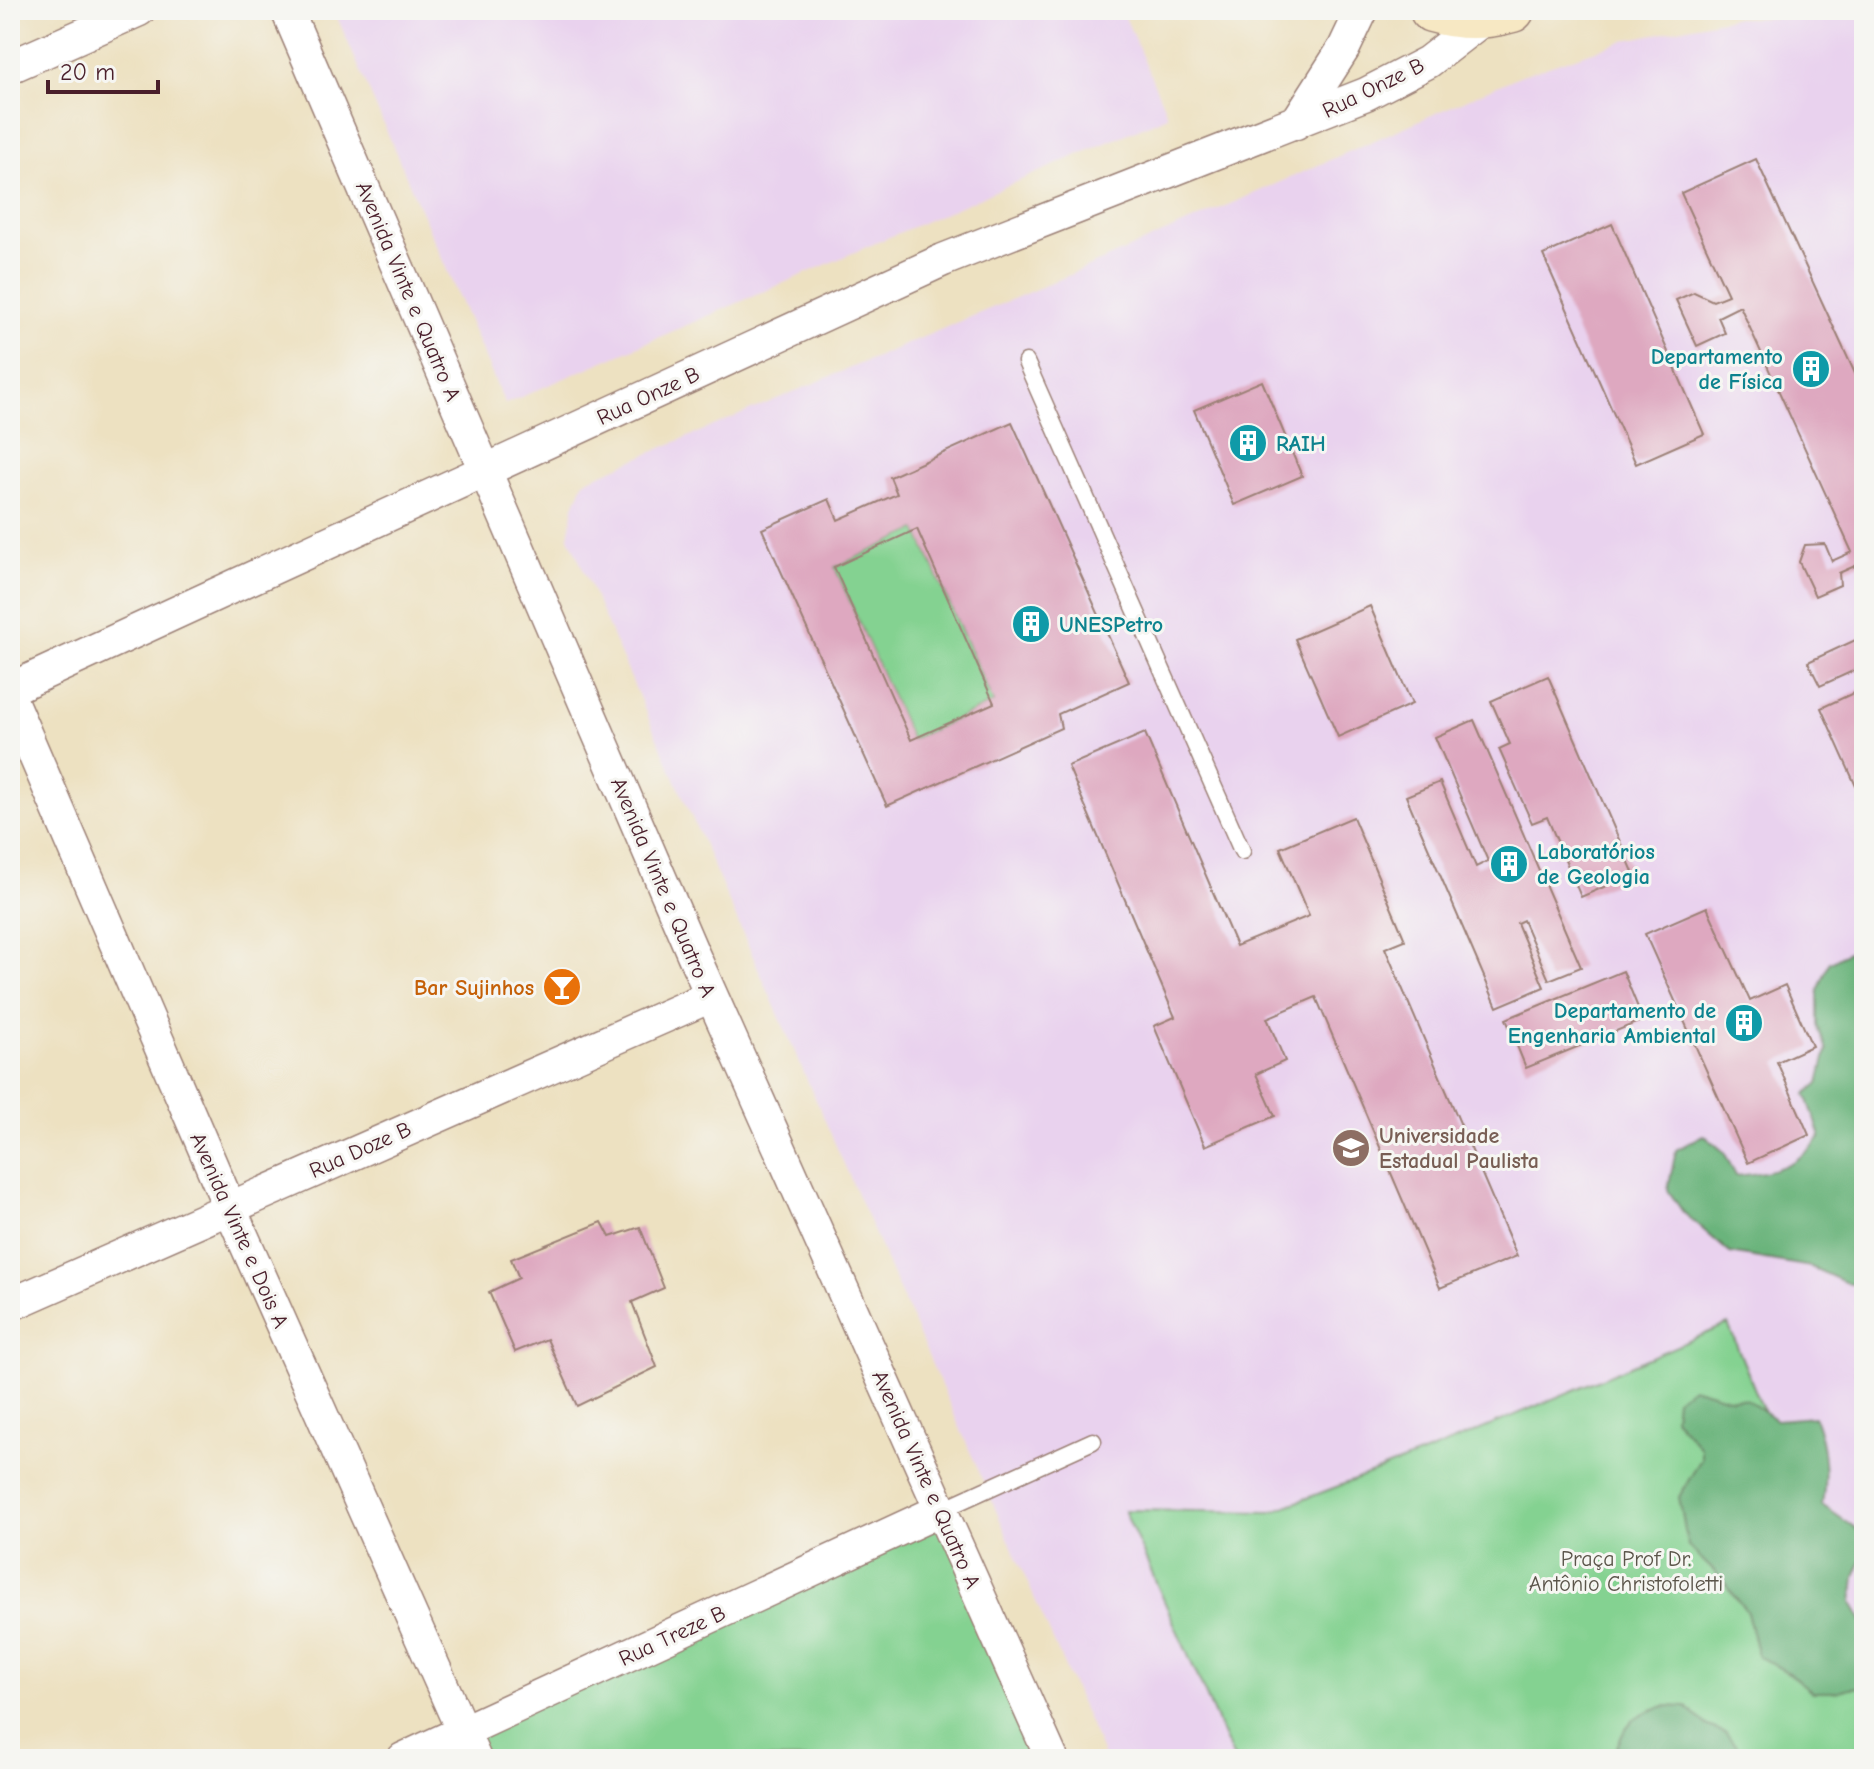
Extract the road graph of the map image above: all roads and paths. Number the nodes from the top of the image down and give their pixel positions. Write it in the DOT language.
graph roads {
  1 [pos="139,10"];
  2 [pos="287,10"];
  3 [pos="1362,10"];
  4 [pos="1432,10"];
  5 [pos="1499,13"];
  6 [pos="10,67"];
  7 [pos="1296,123"];
  8 [pos="1026,362"];
  9 [pos="486,469"];
  10 [pos="10,689"];
  11 [pos="10,698"];
  12 [pos="1242,851"];
  13 [pos="711,996"];
  14 [pos="229,1206"];
  15 [pos="10,1305"];
  16 [pos="1093,1441"];
  17 [pos="941,1510"];
  18 [pos="469,1746"];
  19 [pos="403,1759"];
  20 [pos="1052,1759"];
  1 -- 6 [label="street"];
  2 -- 9 [label="street, Avenida Vinte e Quatro A"];
  3 -- 7 [label="street, Rua Onze B"];
  4 -- 5 [label="main road"];
  5 -- 7 [label="street, Rua Onze B"];
  7 -- 9 [label="street, Rua Onze B"];
  8 -- 12 [label="lane"];
  9 -- 10 [label="street, Rua Onze B"];
  9 -- 13 [label="street, Avenida Vinte e Quatro A"];
  11 -- 14 [label="street, Avenida Vinte e Dois A"];
  13 -- 14 [label="street, Rua Doze B"];
  13 -- 17 [label="street, Avenida Vinte e Quatro A"];
  14 -- 15 [label="street, Rua Doze B"];
  14 -- 18 [label="street, Avenida Vinte e Dois A"];
  16 -- 17 [label="lane"];
  17 -- 18 [label="street, Rua Treze B"];
  17 -- 20 [label="street, Avenida Vinte e Quatro A"];
  18 -- 19 [label="street, Rua Treze B"];
}
